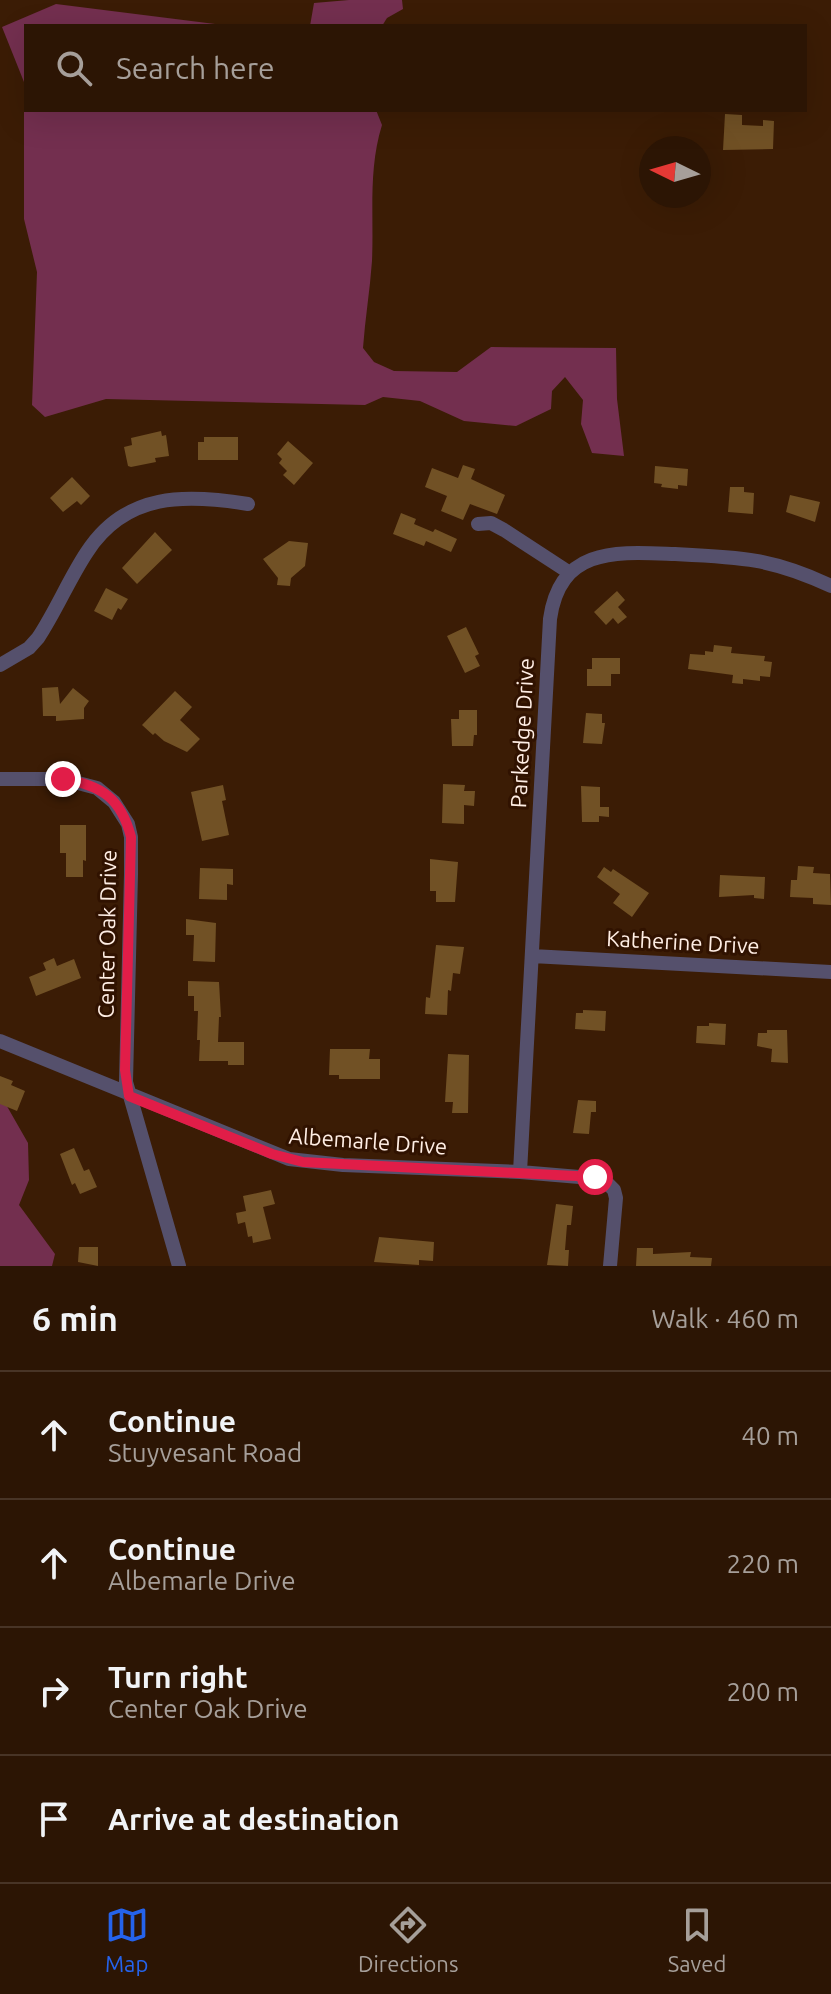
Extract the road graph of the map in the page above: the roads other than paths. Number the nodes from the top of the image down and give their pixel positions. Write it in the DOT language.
graph roads {
  1 [pos="248,504"];
  2 [pos="478,524"];
  3 [pos="570,573"];
  4 [pos="831,586"];
  5 [pos="0,665"];
  6 [pos="0,779"];
  7 [pos="532,956"];
  8 [pos="831,972"];
  9 [pos="0,1041"];
  10 [pos="129,1096"];
  11 [pos="520,1172"];
  12 [pos="179,1266"];
  13 [pos="610,1266"];
  1 -- 5 [label="street"];
  2 -- 3 [label="street"];
  3 -- 4 [label="street"];
  3 -- 7 [label="street, Parkedge Drive"];
  6 -- 10 [label="street, Center Oak Drive"];
  7 -- 8 [label="street, Katherine Drive"];
  7 -- 11 [label="street, Parkedge Drive"];
  9 -- 10 [label="street"];
  10 -- 11 [label="street, Albemarle Drive"];
  10 -- 12 [label="street, Center Oak Drive"];
  11 -- 13 [label="street, Albemarle Drive"];
}
